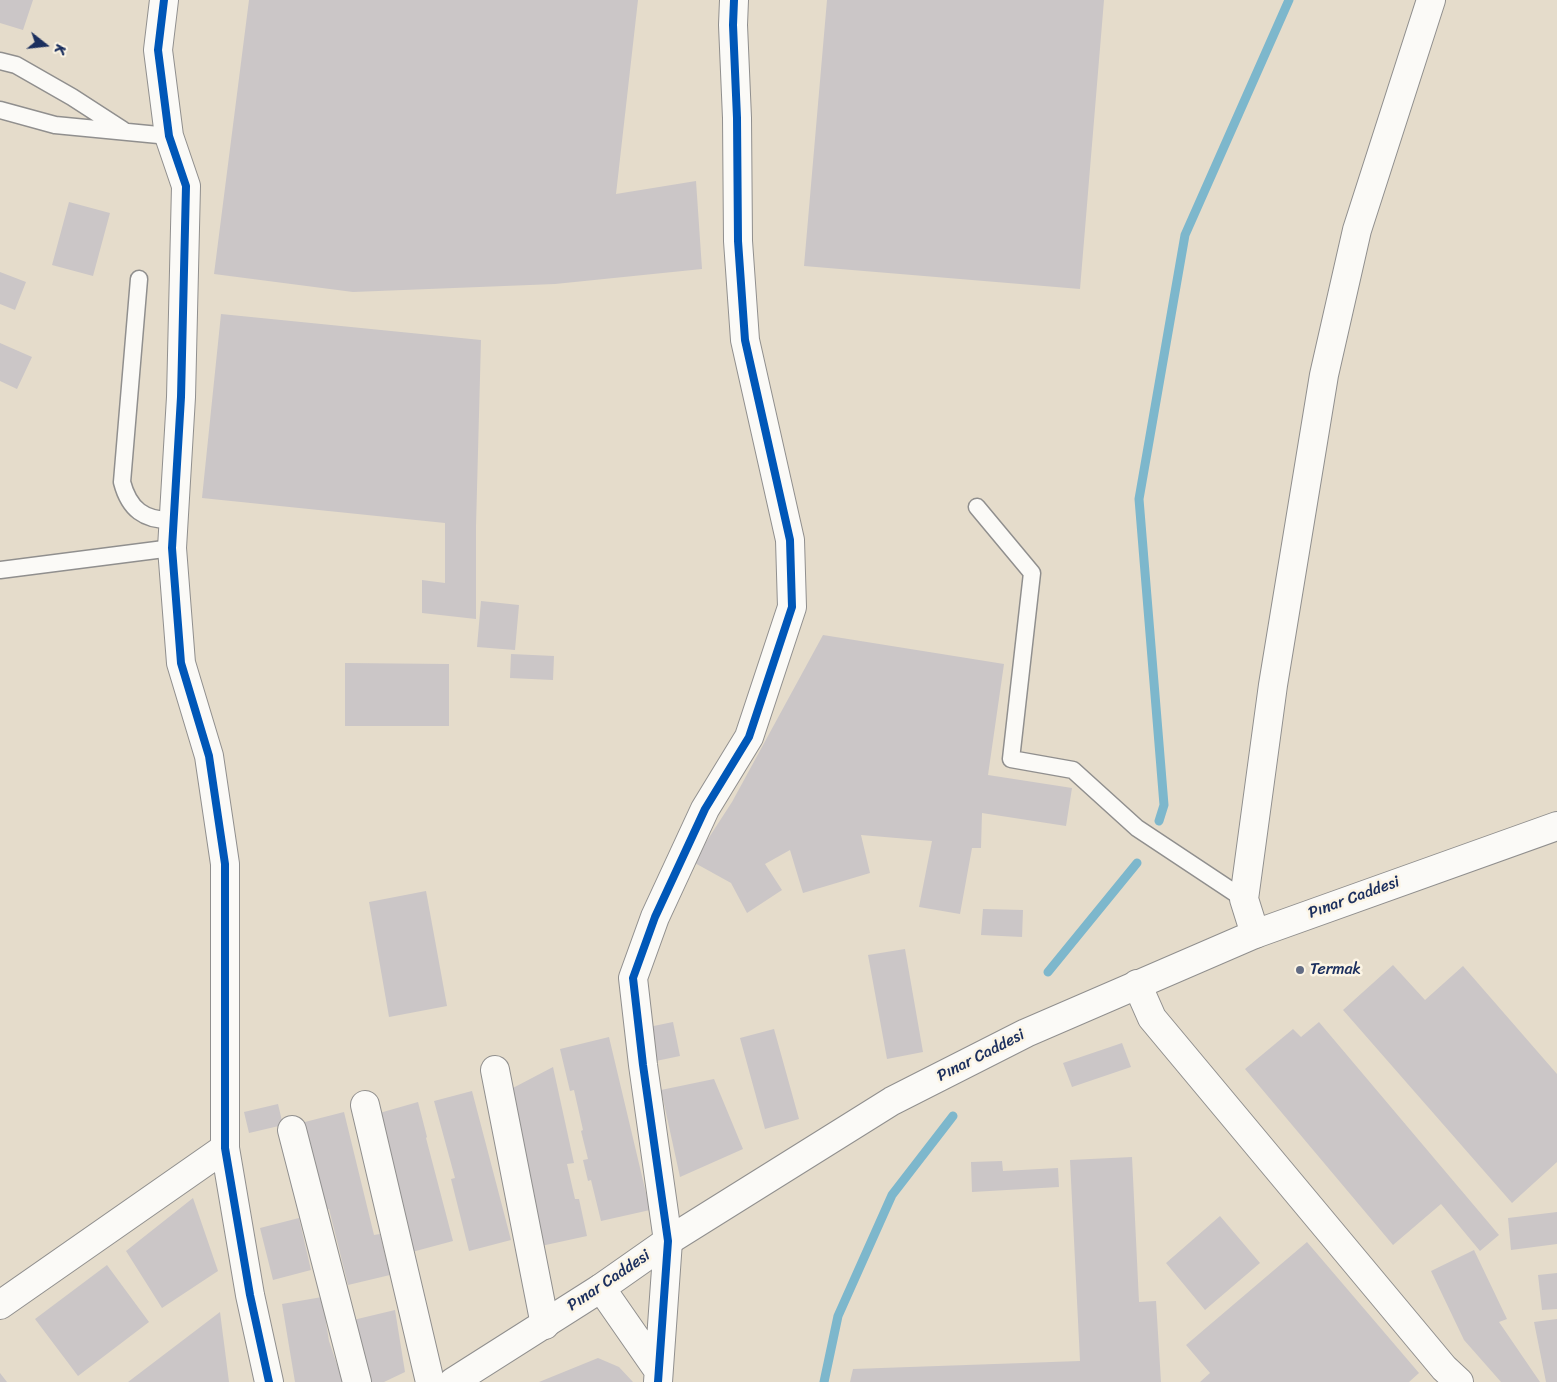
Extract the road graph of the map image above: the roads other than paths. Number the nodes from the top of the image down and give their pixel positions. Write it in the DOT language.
graph roads {
  1 [pos="164,0"];
  2 [pos="734,0"];
  3 [pos="1431,0"];
  4 [pos="0,61"];
  5 [pos="0,110"];
  6 [pos="125,131"];
  7 [pos="169,136"];
  8 [pos="139,279"];
  9 [pos="977,507"];
  10 [pos="173,520"];
  11 [pos="172,548"];
  12 [pos="0,570"];
  13 [pos="1557,826"];
  14 [pos="1244,899"];
  15 [pos="1255,934"];
  16 [pos="1138,984"];
  17 [pos="495,1070"];
  18 [pos="365,1105"];
  19 [pos="292,1130"];
  20 [pos="225,1148"];
  21 [pos="668,1241"];
  22 [pos="601,1288"];
  23 [pos="0,1305"];
  24 [pos="544,1325"];
  25 [pos="658,1376"];
  26 [pos="269,1382"];
  27 [pos="357,1382"];
  28 [pos="430,1382"];
  29 [pos="453,1382"];
  30 [pos="1458,1382"];
  1 -- 7 [label="street"];
  2 -- 21 [label="street"];
  3 -- 14 [label="street"];
  4 -- 6 [label="lane"];
  5 -- 6 [label="lane"];
  6 -- 7 [label="lane"];
  7 -- 10 [label="street"];
  8 -- 10 [label="lane"];
  9 -- 14 [label="lane"];
  10 -- 11 [label="street"];
  11 -- 12 [label="lane"];
  11 -- 20 [label="street"];
  13 -- 15 [label="street, Pınar Caddesi"];
  14 -- 15 [label="street"];
  15 -- 16 [label="street, Pınar Caddesi"];
  16 -- 21 [label="street, Pınar Caddesi"];
  16 -- 30 [label="street"];
  17 -- 24 [label="street"];
  18 -- 28 [label="street"];
  19 -- 27 [label="street"];
  20 -- 23 [label="street"];
  20 -- 26 [label="street"];
  21 -- 22 [label="street, Pınar Caddesi"];
  21 -- 25 [label="street"];
  22 -- 24 [label="street, Pınar Caddesi"];
  22 -- 25 [label="street"];
  24 -- 29 [label="street, Pınar Caddesi"];
}
